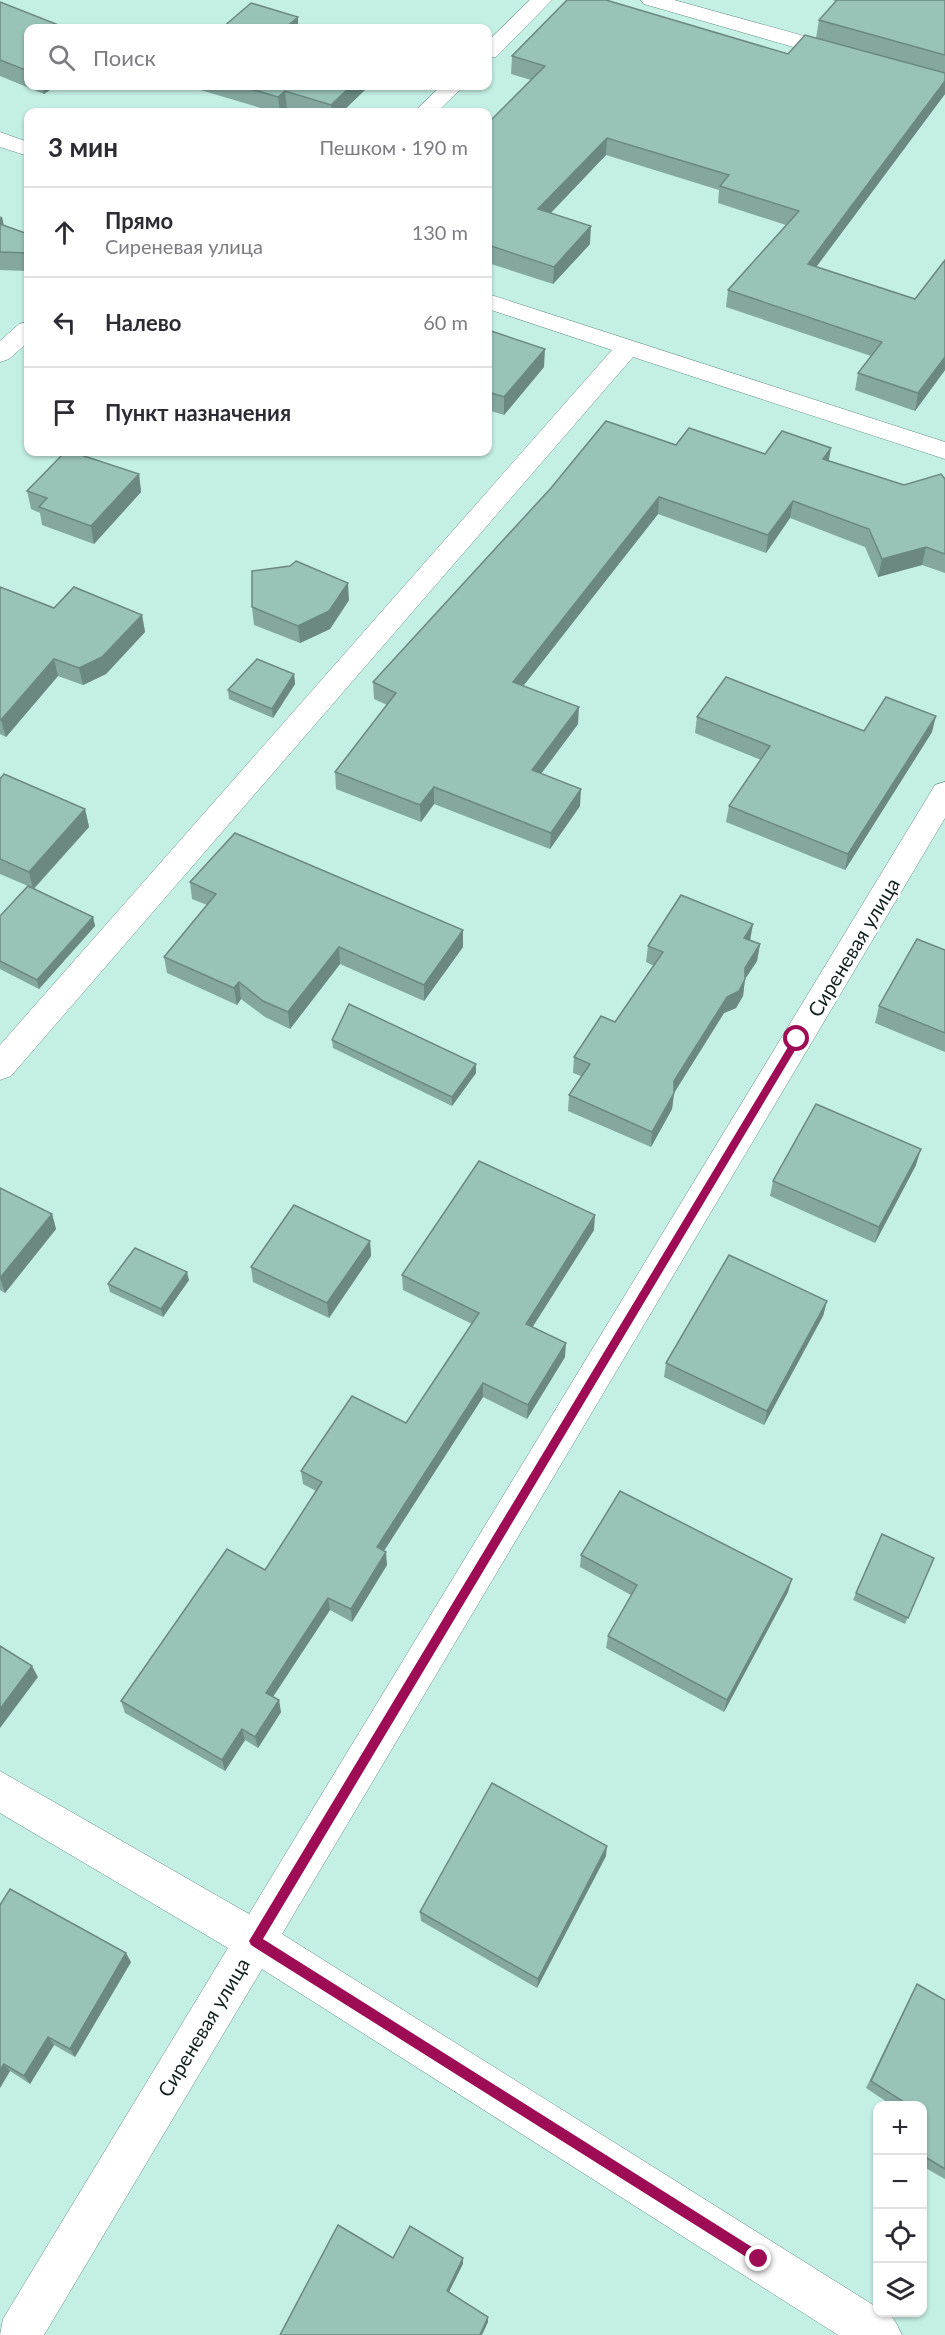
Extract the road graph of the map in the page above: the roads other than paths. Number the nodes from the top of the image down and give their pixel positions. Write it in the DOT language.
graph roads {
  1 [pos="542,0"];
  2 [pos="651,0"];
  3 [pos="492,48"];
  4 [pos="866,61"];
  5 [pos="449,90"];
  6 [pos="429,108"];
  7 [pos="0,139"];
  8 [pos="24,148"];
  9 [pos="492,302"];
  10 [pos="24,333"];
  11 [pos="628,347"];
  12 [pos="0,354"];
  13 [pos="945,452"];
  14 [pos="945,793"];
  15 [pos="0,1067"];
  16 [pos="0,1791"];
  17 [pos="255,1941"];
  18 [pos="19,2335"];
  19 [pos="879,2335"];
  1 -- 3 [label="street"];
  2 -- 4 [label="street"];
  5 -- 6 [label="street"];
  7 -- 8 [label="street"];
  9 -- 11 [label="street"];
  10 -- 12 [label="street"];
  11 -- 13 [label="street"];
  11 -- 15 [label="street"];
  14 -- 17 [label="street, Сиреневая улица"];
  16 -- 17 [label="street"];
  17 -- 18 [label="street, Сиреневая улица"];
  17 -- 19 [label="street"];
}
